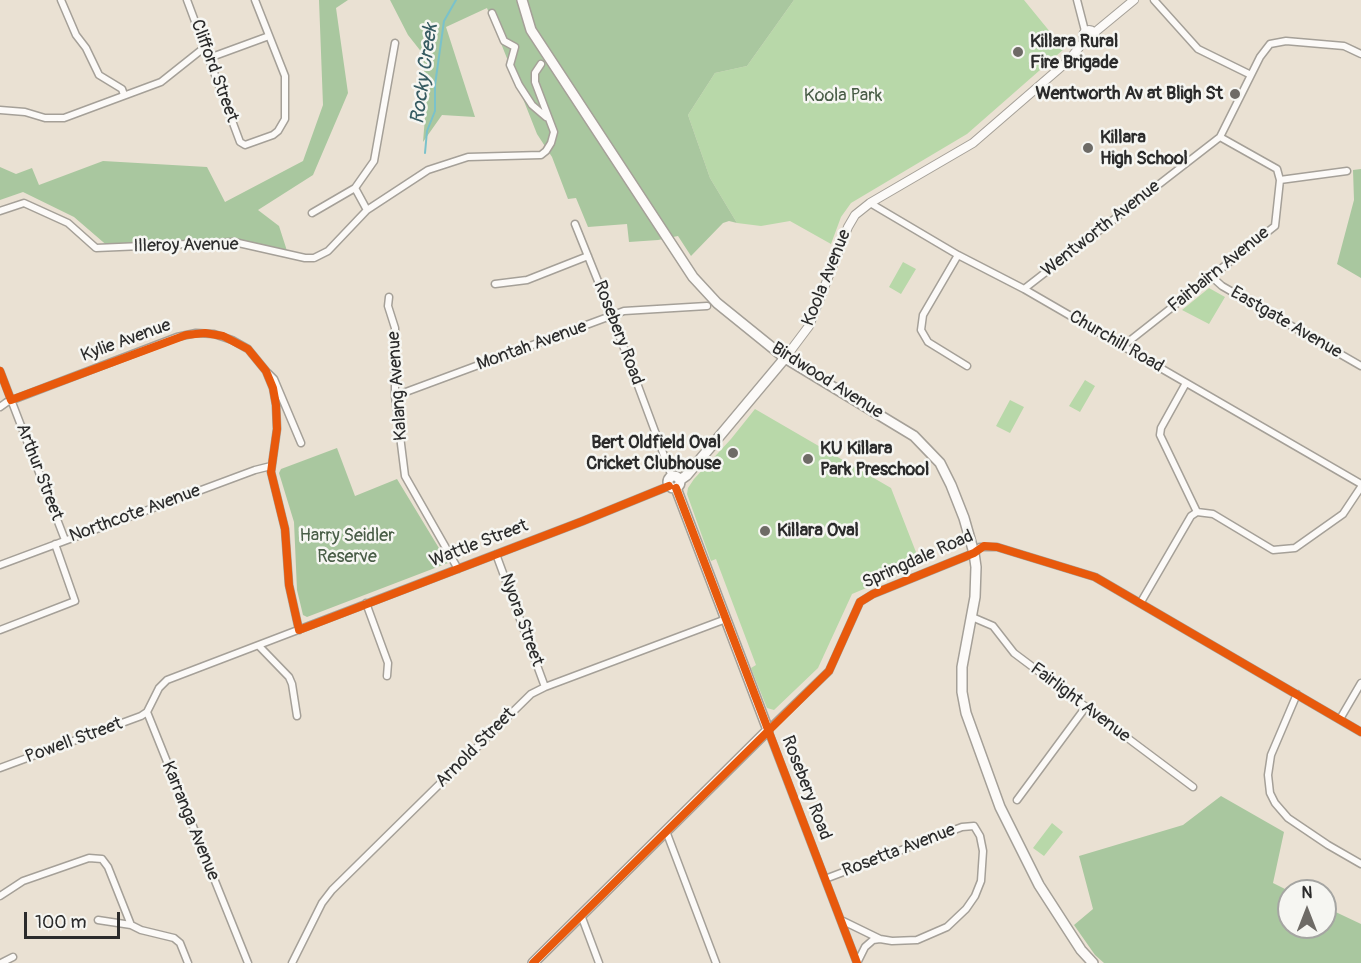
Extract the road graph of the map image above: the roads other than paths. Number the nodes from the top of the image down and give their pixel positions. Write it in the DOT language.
graph roads {
  1 [pos="61,0"];
  2 [pos="187,0"];
  3 [pos="255,0"];
  4 [pos="517,0"];
  5 [pos="522,0"];
  6 [pos="1077,0"];
  7 [pos="1134,0"];
  8 [pos="1154,0"];
  9 [pos="492,13"];
  10 [pos="1090,32"];
  11 [pos="269,36"];
  12 [pos="396,43"];
  13 [pos="205,47"];
  14 [pos="1361,54"];
  15 [pos="209,58"];
  16 [pos="541,64"];
  17 [pos="1251,75"];
  18 [pos="124,95"];
  19 [pos="578,100"];
  20 [pos="0,110"];
  21 [pos="549,119"];
  22 [pos="1220,137"];
  23 [pos="1347,171"];
  24 [pos="1280,180"];
  25 [pos="355,188"];
  26 [pos="870,203"];
  27 [pos="367,210"];
  28 [pos="0,211"];
  29 [pos="312,213"];
  30 [pos="575,225"];
  31 [pos="958,255"];
  32 [pos="588,256"];
  33 [pos="1212,277"];
  34 [pos="495,284"];
  35 [pos="1024,289"];
  36 [pos="388,297"];
  37 [pos="707,306"];
  38 [pos="612,316"];
  39 [pos="1123,346"];
  40 [pos="784,358"];
  41 [pos="967,366"];
  42 [pos="1361,366"];
  43 [pos="0,371"];
  44 [pos="266,371"];
  45 [pos="1186,383"];
  46 [pos="395,396"];
  47 [pos="11,400"];
  48 [pos="0,407"];
  49 [pos="301,444"];
  50 [pos="271,466"];
  51 [pos="674,483"];
  52 [pos="1361,486"];
  53 [pos="1197,512"];
  54 [pos="65,540"];
  55 [pos="55,544"];
  56 [pos="974,553"];
  57 [pos="496,554"];
  58 [pos="0,565"];
  59 [pos="458,569"];
  60 [pos="1141,602"];
  61 [pos="366,603"];
  62 [pos="972,617"];
  63 [pos="726,618"];
  64 [pos="0,630"];
  65 [pos="299,630"];
  66 [pos="259,646"];
  67 [pos="387,676"];
  68 [pos="1361,683"];
  69 [pos="545,687"];
  70 [pos="1297,694"];
  71 [pos="1085,708"];
  72 [pos="147,712"];
  73 [pos="297,716"];
  74 [pos="1340,719"];
  75 [pos="768,730"];
  76 [pos="1361,732"];
  77 [pos="0,768"];
  78 [pos="1193,787"];
  79 [pos="1017,800"];
  80 [pos="666,831"];
  81 [pos="1361,864"];
  82 [pos="825,879"];
  83 [pos="0,896"];
  84 [pos="581,915"];
  85 [pos="98,920"];
  86 [pos="840,920"];
  87 [pos="131,925"];
  88 [pos="880,939"];
  89 [pos="13,957"];
  90 [pos="1,963"];
  91 [pos="188,963"];
  92 [pos="248,963"];
  93 [pos="292,963"];
  94 [pos="533,963"];
  95 [pos="599,963"];
  96 [pos="716,963"];
  97 [pos="857,963"];
  98 [pos="1093,963"];
  1 -- 18 [label="street"];
  2 -- 13 [label="street, Clifford Street"];
  3 -- 11 [label="street"];
  4 -- 19 [label="main road"];
  5 -- 19 [label="main road"];
  6 -- 10 [label="street"];
  7 -- 10 [label="street"];
  8 -- 17 [label="street"];
  9 -- 21 [label="street"];
  10 -- 26 [label="street, Koola Avenue"];
  11 -- 15 [label="street"];
  11 -- 15 [label="street, Clifford Street"];
  12 -- 25 [label="street"];
  13 -- 15 [label="street, Clifford Street"];
  13 -- 18 [label="street"];
  14 -- 17 [label="street, Wentworth Avenue"];
  16 -- 21 [label="street, Illeroy Avenue"];
  17 -- 22 [label="street, Wentworth Avenue"];
  18 -- 20 [label="street"];
  19 -- 40 [label="main road, Birdwood Avenue"];
  21 -- 27 [label="street, Illeroy Avenue"];
  22 -- 24 [label="street"];
  22 -- 35 [label="street, Wentworth Avenue"];
  23 -- 24 [label="street"];
  24 -- 33 [label="street, Fairbairn Avenue"];
  25 -- 27 [label="street"];
  25 -- 29 [label="street"];
  26 -- 31 [label="street, Churchill Road"];
  26 -- 40 [label="street, Koola Avenue"];
  27 -- 28 [label="street, Illeroy Avenue"];
  30 -- 32 [label="street, Rosebery Road"];
  31 -- 35 [label="street, Churchill Road"];
  31 -- 41 [label="street"];
  32 -- 34 [label="street"];
  32 -- 38 [label="street, Rosebery Road"];
  33 -- 39 [label="street, Fairbairn Avenue"];
  33 -- 42 [label="street, Eastgate Avenue"];
  35 -- 39 [label="street, Churchill Road"];
  36 -- 46 [label="street, Kalang Avenue"];
  37 -- 38 [label="street, Montah Avenue"];
  38 -- 46 [label="street, Montah Avenue"];
  38 -- 51 [label="street, Rosebery Road"];
  39 -- 45 [label="street, Churchill Road"];
  40 -- 51 [label="main road, Koola Avenue"];
  40 -- 56 [label="main road, Birdwood Avenue"];
  43 -- 47 [label="street, Arthur Street"];
  44 -- 47 [label="street, Kylie Avenue"];
  44 -- 49 [label="street, Kylie Avenue"];
  44 -- 50 [label="street, Kylie Avenue"];
  45 -- 52 [label="street, Churchill Road"];
  45 -- 53 [label="street"];
  46 -- 59 [label="street, Kalang Avenue"];
  47 -- 48 [label="street, Kylie Avenue"];
  47 -- 54 [label="street, Arthur Street"];
  50 -- 54 [label="street, Northcote Avenue"];
  50 -- 65 [label="street, Kylie Avenue"];
  51 -- 57 [label="street, Wattle Street"];
  51 -- 63 [label="main road, Rosebery Road"];
  52 -- 53 [label="street"];
  53 -- 60 [label="street"];
  54 -- 55 [label="street, Northcote Avenue"];
  55 -- 58 [label="street, Northcote Avenue"];
  55 -- 64 [label="street"];
  56 -- 60 [label="street, Springdale Road"];
  56 -- 62 [label="main road, Birdwood Avenue"];
  56 -- 75 [label="street, Springdale Road"];
  57 -- 59 [label="street, Wattle Street"];
  57 -- 69 [label="street, Nyora Street"];
  59 -- 61 [label="street, Wattle Street"];
  60 -- 70 [label="street, Springdale Road"];
  61 -- 65 [label="street, Wattle Street"];
  61 -- 67 [label="street"];
  62 -- 71 [label="street, Fairlight Avenue"];
  62 -- 98 [label="main road, Birdwood Avenue"];
  63 -- 69 [label="street, Arnold Street"];
  63 -- 75 [label="main road, Rosebery Road"];
  65 -- 66 [label="street, Wattle Street"];
  66 -- 72 [label="street, Wattle Street"];
  66 -- 73 [label="street"];
  68 -- 74 [label="street"];
  69 -- 93 [label="street, Arnold Street"];
  70 -- 74 [label="street, Springdale Road"];
  70 -- 81 [label="street"];
  71 -- 78 [label="street, Fairlight Avenue"];
  71 -- 79 [label="street"];
  72 -- 77 [label="street, Powell Street"];
  72 -- 92 [label="street, Karranga Avenue"];
  74 -- 76 [label="street, Springdale Road"];
  75 -- 80 [label="main road, Springdale Road"];
  75 -- 82 [label="street, Rosebery Road"];
  80 -- 84 [label="main road, Springdale Road"];
  80 -- 96 [label="street"];
  82 -- 86 [label="street, Rosebery Road"];
  82 -- 88 [label="street, Rosetta Avenue"];
  83 -- 87 [label="street"];
  84 -- 94 [label="main road, Springdale Road"];
  84 -- 95 [label="street"];
  85 -- 87 [label="street"];
  86 -- 88 [label="street"];
  86 -- 97 [label="street, Rosebery Road"];
  87 -- 91 [label="street"];
  88 -- 97 [label="street"];
  89 -- 90 [label="street"];
}
